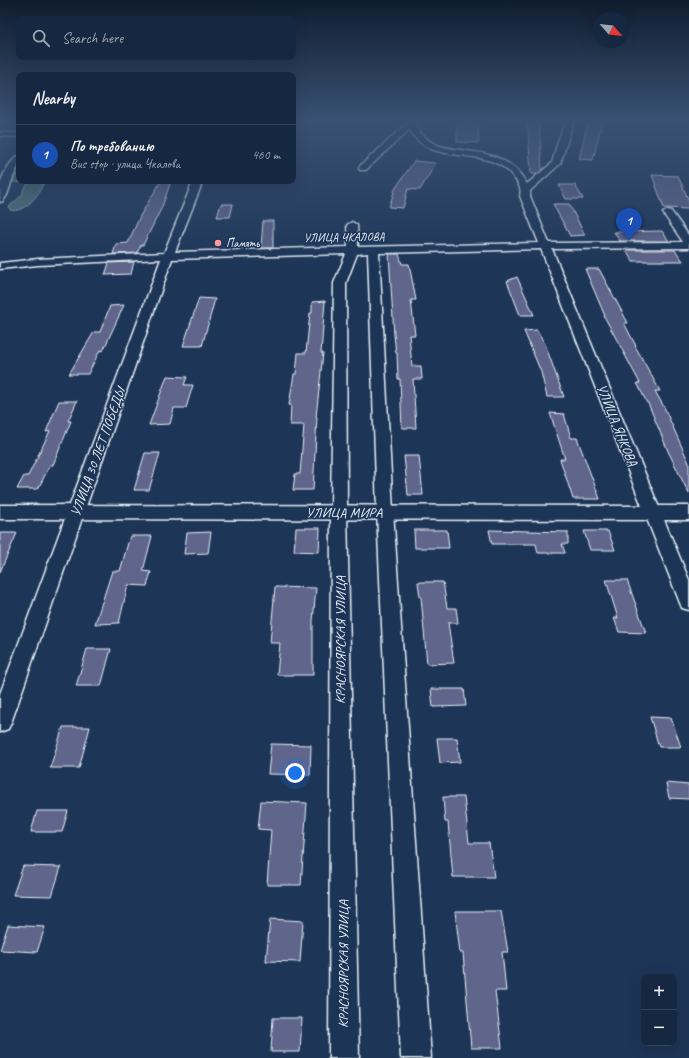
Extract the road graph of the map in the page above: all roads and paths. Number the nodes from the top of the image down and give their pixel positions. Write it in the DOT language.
graph roads {
  1 [pos="12,169"];
  2 [pos="512,169"];
  3 [pos="514,169"];
  4 [pos="551,169"];
  5 [pos="548,172"];
  6 [pos="197,184"];
  7 [pos="2,187"];
  8 [pos="526,190"];
  9 [pos="0,199"];
  10 [pos="668,213"];
  11 [pos="352,225"];
  12 [pos="689,244"];
  13 [pos="545,246"];
  14 [pos="373,249"];
  15 [pos="353,250"];
  16 [pos="168,256"];
  17 [pos="0,266"];
  18 [pos="385,511"];
  19 [pos="0,512"];
  20 [pos="77,512"];
  21 [pos="339,512"];
  22 [pos="652,512"];
  23 [pos="689,513"];
  24 [pos="689,603"];
  25 [pos="0,723"];
  26 [pos="344,1058"];
  27 [pos="416,1058"];
  1 -- 7 [label="street"];
  2 -- 8 [label="street"];
  3 -- 5 [label="street"];
  4 -- 5 [label="street"];
  5 -- 8 [label="street"];
  6 -- 16 [label="street, УЛИЦА 30 ЛЕТ ПОБЕДЫ"];
  7 -- 9 [label="street"];
  8 -- 13 [label="street, УЛИЦА ЯНКОВА"];
  10 -- 12 [label="street"];
  11 -- 15 [label="street, КРАСНОЯРСКАЯ УЛИЦА"];
  12 -- 13 [label="street, УЛИЦА ЧКАЛОВА"];
  13 -- 14 [label="street, УЛИЦА ЧКАЛОВА"];
  13 -- 22 [label="street, УЛИЦА ЯНКОВА"];
  14 -- 15 [label="street, УЛИЦА ЧКАЛОВА"];
  14 -- 18 [label="street"];
  15 -- 16 [label="street, УЛИЦА ЧКАЛОВА"];
  15 -- 21 [label="street, КРАСНОЯРСКАЯ УЛИЦА"];
  16 -- 17 [label="street, УЛИЦА ЧКАЛОВА"];
  16 -- 20 [label="street, УЛИЦА 30 ЛЕТ ПОБЕДЫ"];
  18 -- 21 [label="main road, УЛИЦА МИРА"];
  18 -- 22 [label="main road, УЛИЦА МИРА"];
  18 -- 27 [label="street"];
  19 -- 20 [label="main road, УЛИЦА МИРА"];
  20 -- 21 [label="main road, УЛИЦА МИРА"];
  20 -- 25 [label="street, УЛИЦА 30 ЛЕТ ПОБЕДЫ"];
  21 -- 26 [label="street, КРАСНОЯРСКАЯ УЛИЦА"];
  22 -- 23 [label="main road, УЛИЦА МИРА"];
  22 -- 24 [label="street, УЛИЦА ЯНКОВА"];
}
